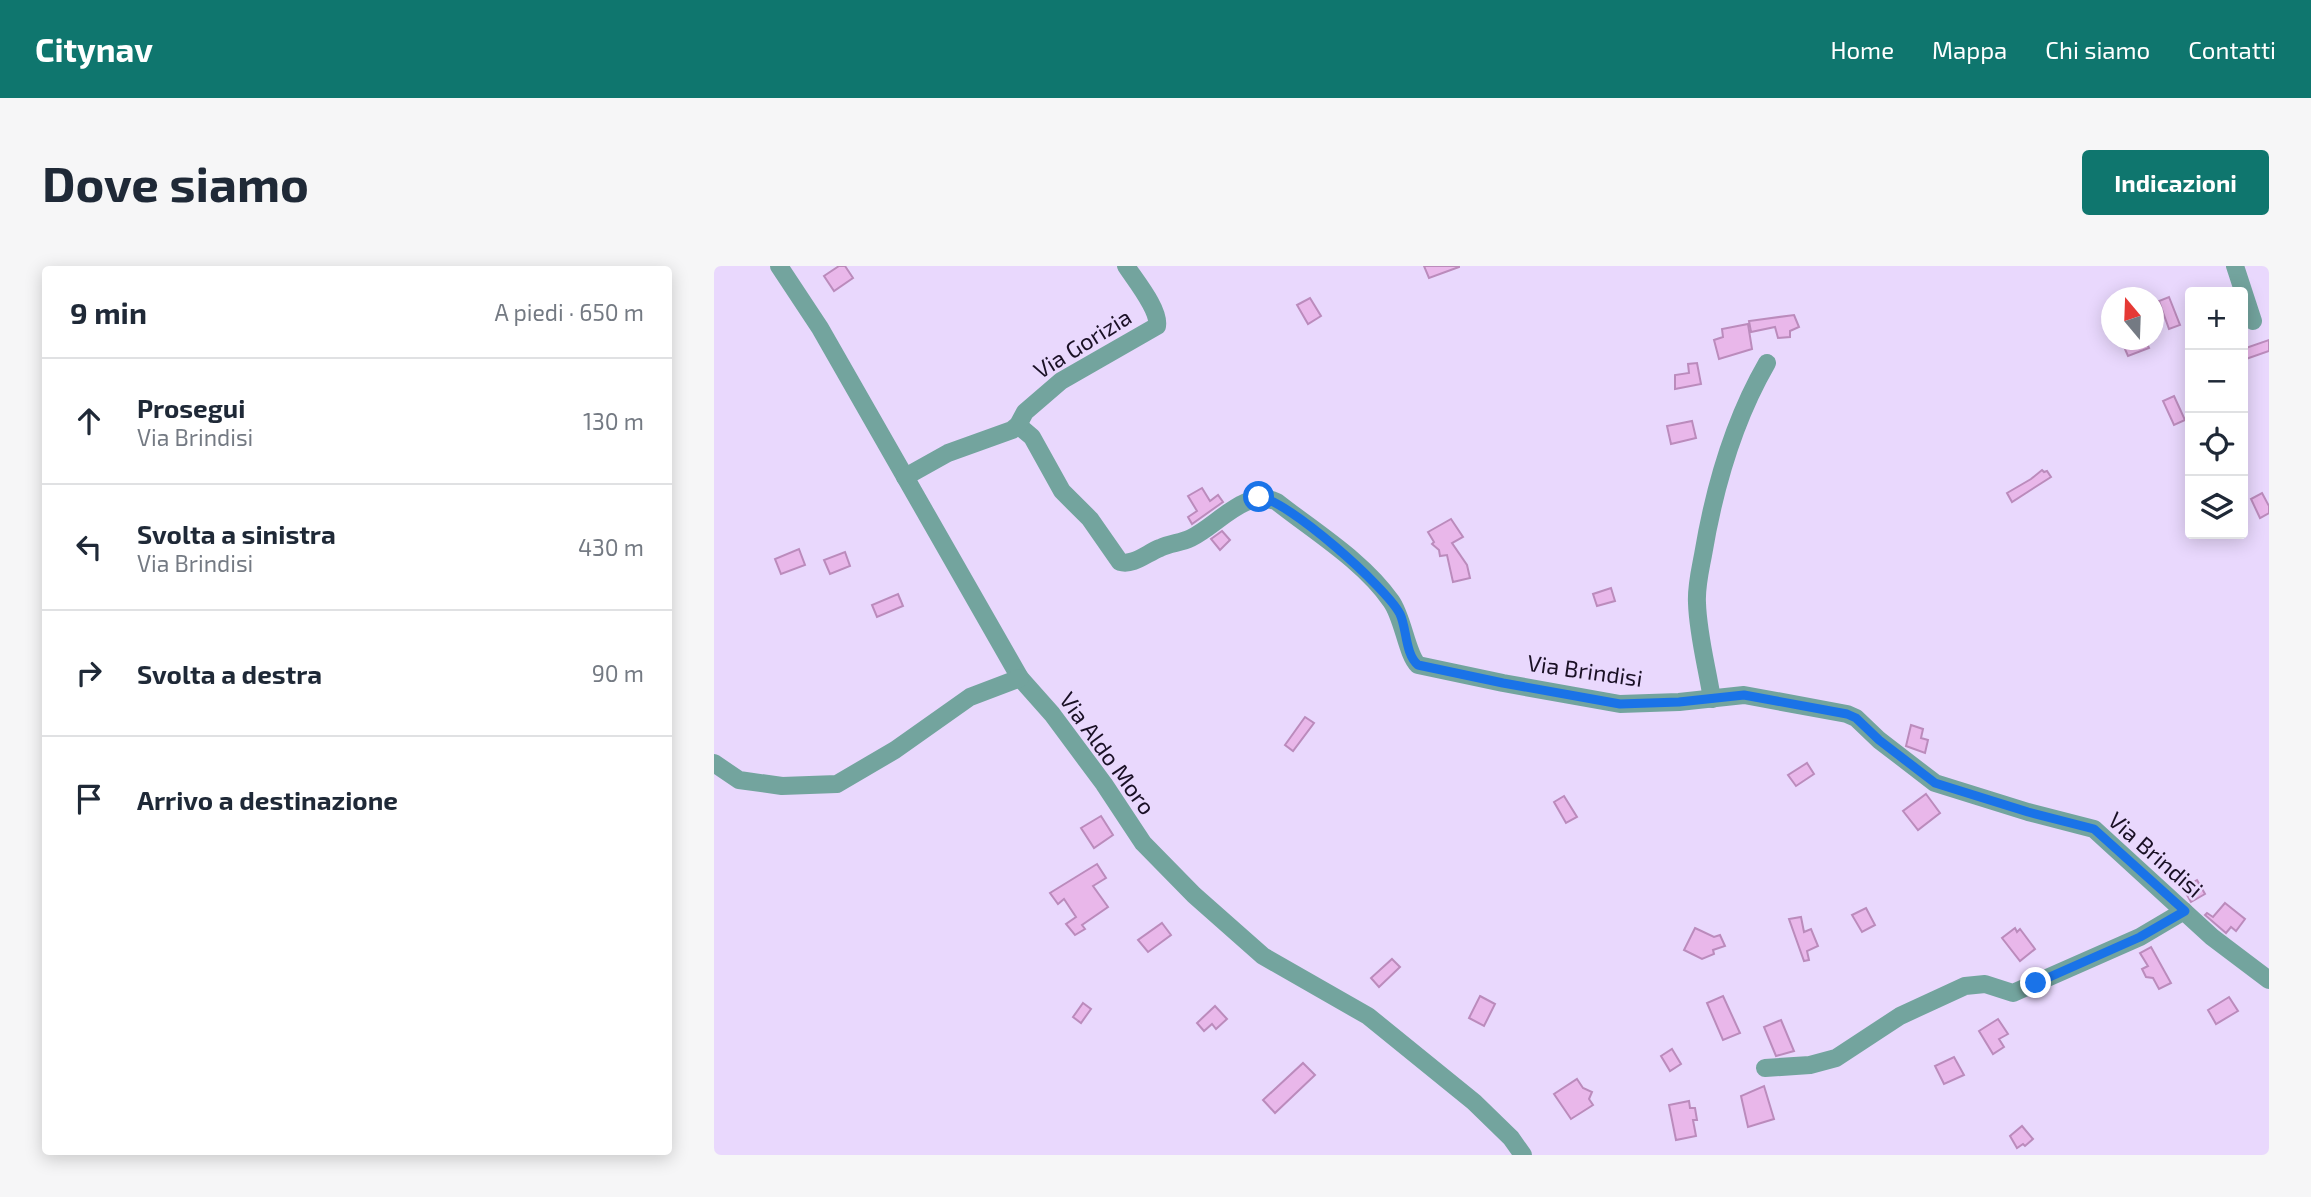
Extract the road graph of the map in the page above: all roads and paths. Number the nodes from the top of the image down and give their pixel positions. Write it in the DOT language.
graph roads {
  1 [pos="779,266"];
  2 [pos="1126,266"];
  3 [pos="2235,266"];
  4 [pos="2253,321"];
  5 [pos="1767,363"];
  6 [pos="1018,425"];
  7 [pos="905,477"];
  8 [pos="1020,678"];
  9 [pos="1712,699"];
  10 [pos="714,763"];
  11 [pos="2185,911"];
  12 [pos="2269,980"];
  13 [pos="1765,1068"];
  14 [pos="1523,1155"];
  1 -- 7 [label="street, Via Aldo Moro"];
  2 -- 6 [label="street, Via Gorizia"];
  3 -- 4 [label="street"];
  5 -- 9 [label="street"];
  6 -- 7 [label="street, Via Gorizia"];
  6 -- 9 [label="street, Via Brindisi"];
  7 -- 8 [label="street, Via Aldo Moro"];
  8 -- 10 [label="street"];
  8 -- 14 [label="street, Via Aldo Moro"];
  9 -- 11 [label="street, Via Brindisi"];
  11 -- 12 [label="street, Via Brindisi"];
  11 -- 13 [label="street"];
}
